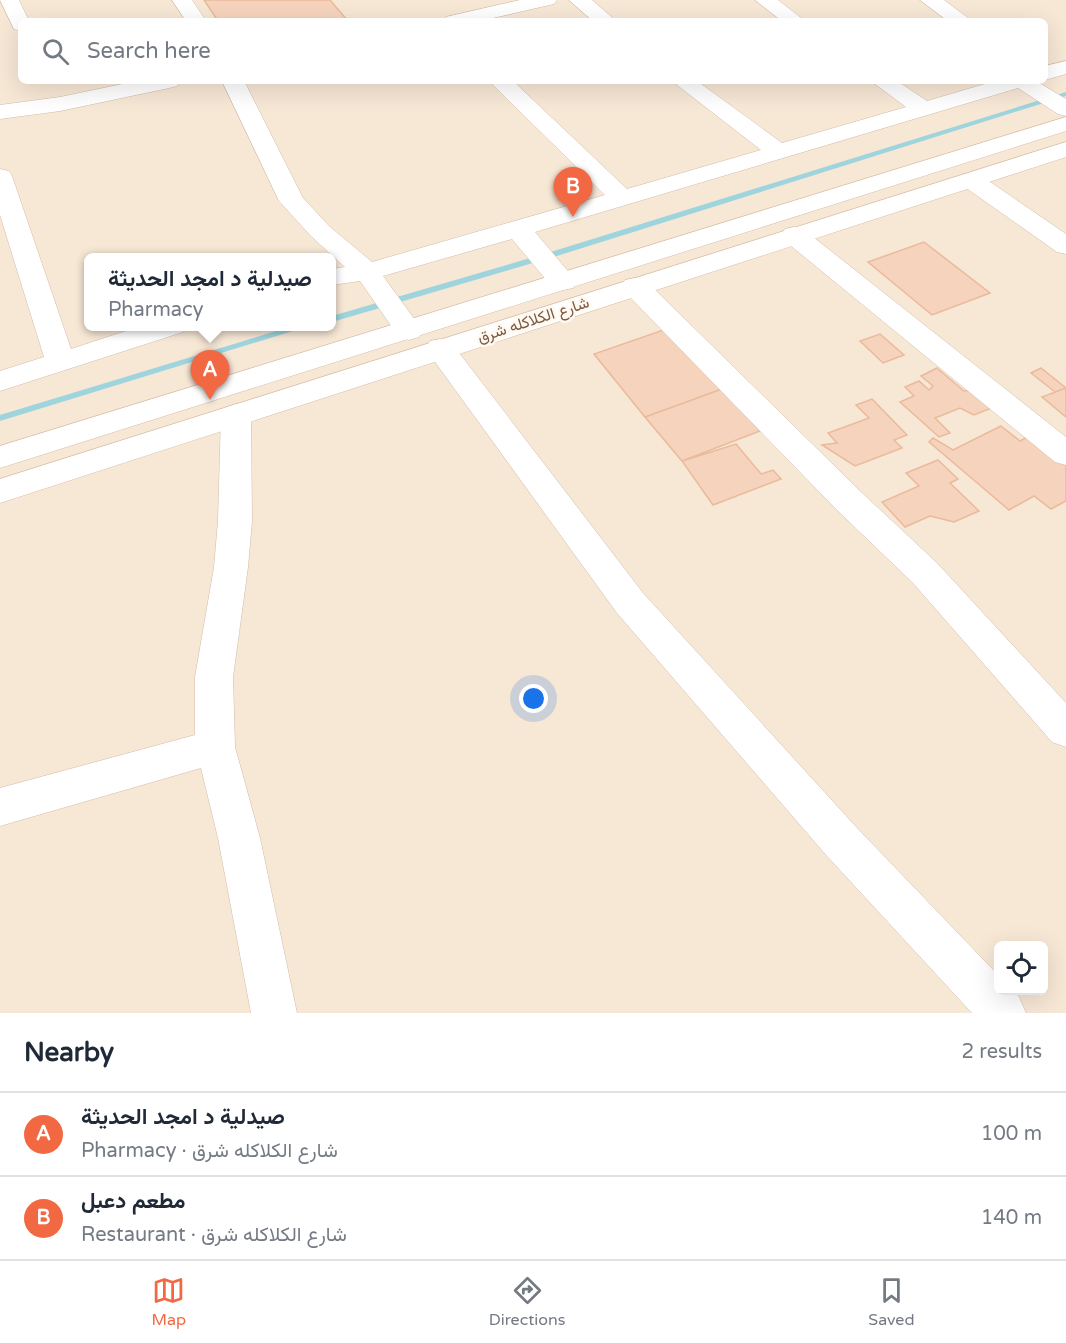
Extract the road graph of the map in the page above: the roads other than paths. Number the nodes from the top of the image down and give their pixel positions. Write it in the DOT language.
graph roads {
  1 [pos="9,0"];
  2 [pos="182,0"];
  3 [pos="547,0"];
  4 [pos="579,0"];
  5 [pos="803,0"];
  6 [pos="930,0"];
  7 [pos="516,3"];
  8 [pos="769,3"];
  9 [pos="194,18"];
  10 [pos="464,18"];
  11 [pos="602,18"];
  12 [pos="791,18"];
  13 [pos="957,18"];
  14 [pos="18,19"];
  15 [pos="1066,67"];
  16 [pos="1048,72"];
  17 [pos="50,84"];
  18 [pos="155,84"];
  19 [pos="234,84"];
  20 [pos="503,84"];
  21 [pos="686,84"];
  22 [pos="886,84"];
  23 [pos="1010,84"];
  24 [pos="1025,84"];
  25 [pos="60,104"];
  26 [pos="923,109"];
  27 [pos="1066,109"];
  28 [pos="0,112"];
  29 [pos="1066,124"];
  30 [pos="1066,149"];
  31 [pos="780,153"];
  32 [pos="0,176"];
  33 [pos="971,180"];
  34 [pos="622,198"];
  35 [pos="518,229"];
  36 [pos="794,235"];
  37 [pos="1066,246"];
  38 [pos="367,272"];
  39 [pos="336,276"];
  40 [pos="563,282"];
  41 [pos="635,286"];
  42 [pos="161,331"];
  43 [pos="425,340"];
  44 [pos="62,363"];
  45 [pos="0,381"];
  46 [pos="236,415"];
  47 [pos="1066,454"];
  48 [pos="0,457"];
  49 [pos="0,491"];
  50 [pos="1066,730"];
  51 [pos="215,747"];
  52 [pos="0,807"];
  53 [pos="274,1013"];
  54 [pos="1003,1013"];
  1 -- 14 [label="street"];
  2 -- 9 [label="street"];
  3 -- 7 [label="street"];
  4 -- 11 [label="street"];
  5 -- 8 [label="street"];
  6 -- 13 [label="street"];
  7 -- 10 [label="street"];
  8 -- 12 [label="street"];
  15 -- 16 [label="street"];
  17 -- 25 [label="street"];
  18 -- 25 [label="street"];
  19 -- 38 [label="street"];
  20 -- 34 [label="street"];
  21 -- 31 [label="street"];
  22 -- 26 [label="street"];
  23 -- 26 [label="street"];
  24 -- 27 [label="street"];
  25 -- 28 [label="street"];
  26 -- 31 [label="street"];
  29 -- 40 [label="street, شارع الكلاكله شرق"];
  30 -- 33 [label="street, شارع الكلاكله شرق"];
  31 -- 34 [label="street"];
  32 -- 44 [label="street"];
  33 -- 36 [label="street, شارع الكلاكله شرق"];
  33 -- 37 [label="street"];
  34 -- 35 [label="street"];
  35 -- 38 [label="street"];
  35 -- 40 [label="street"];
  36 -- 41 [label="street, شارع الكلاكله شرق"];
  36 -- 47 [label="street"];
  38 -- 39 [label="street"];
  38 -- 43 [label="street"];
  40 -- 43 [label="street, شارع الكلاكله شرق"];
  41 -- 43 [label="street, شارع الكلاكله شرق"];
  41 -- 50 [label="street"];
  42 -- 44 [label="street"];
  43 -- 46 [label="street, شارع الكلاكله شرق"];
  43 -- 48 [label="street, شارع الكلاكله شرق"];
  43 -- 54 [label="street"];
  44 -- 45 [label="street"];
  46 -- 49 [label="street, شارع الكلاكله شرق"];
  46 -- 51 [label="street"];
  51 -- 52 [label="street"];
  51 -- 53 [label="street"];
}
